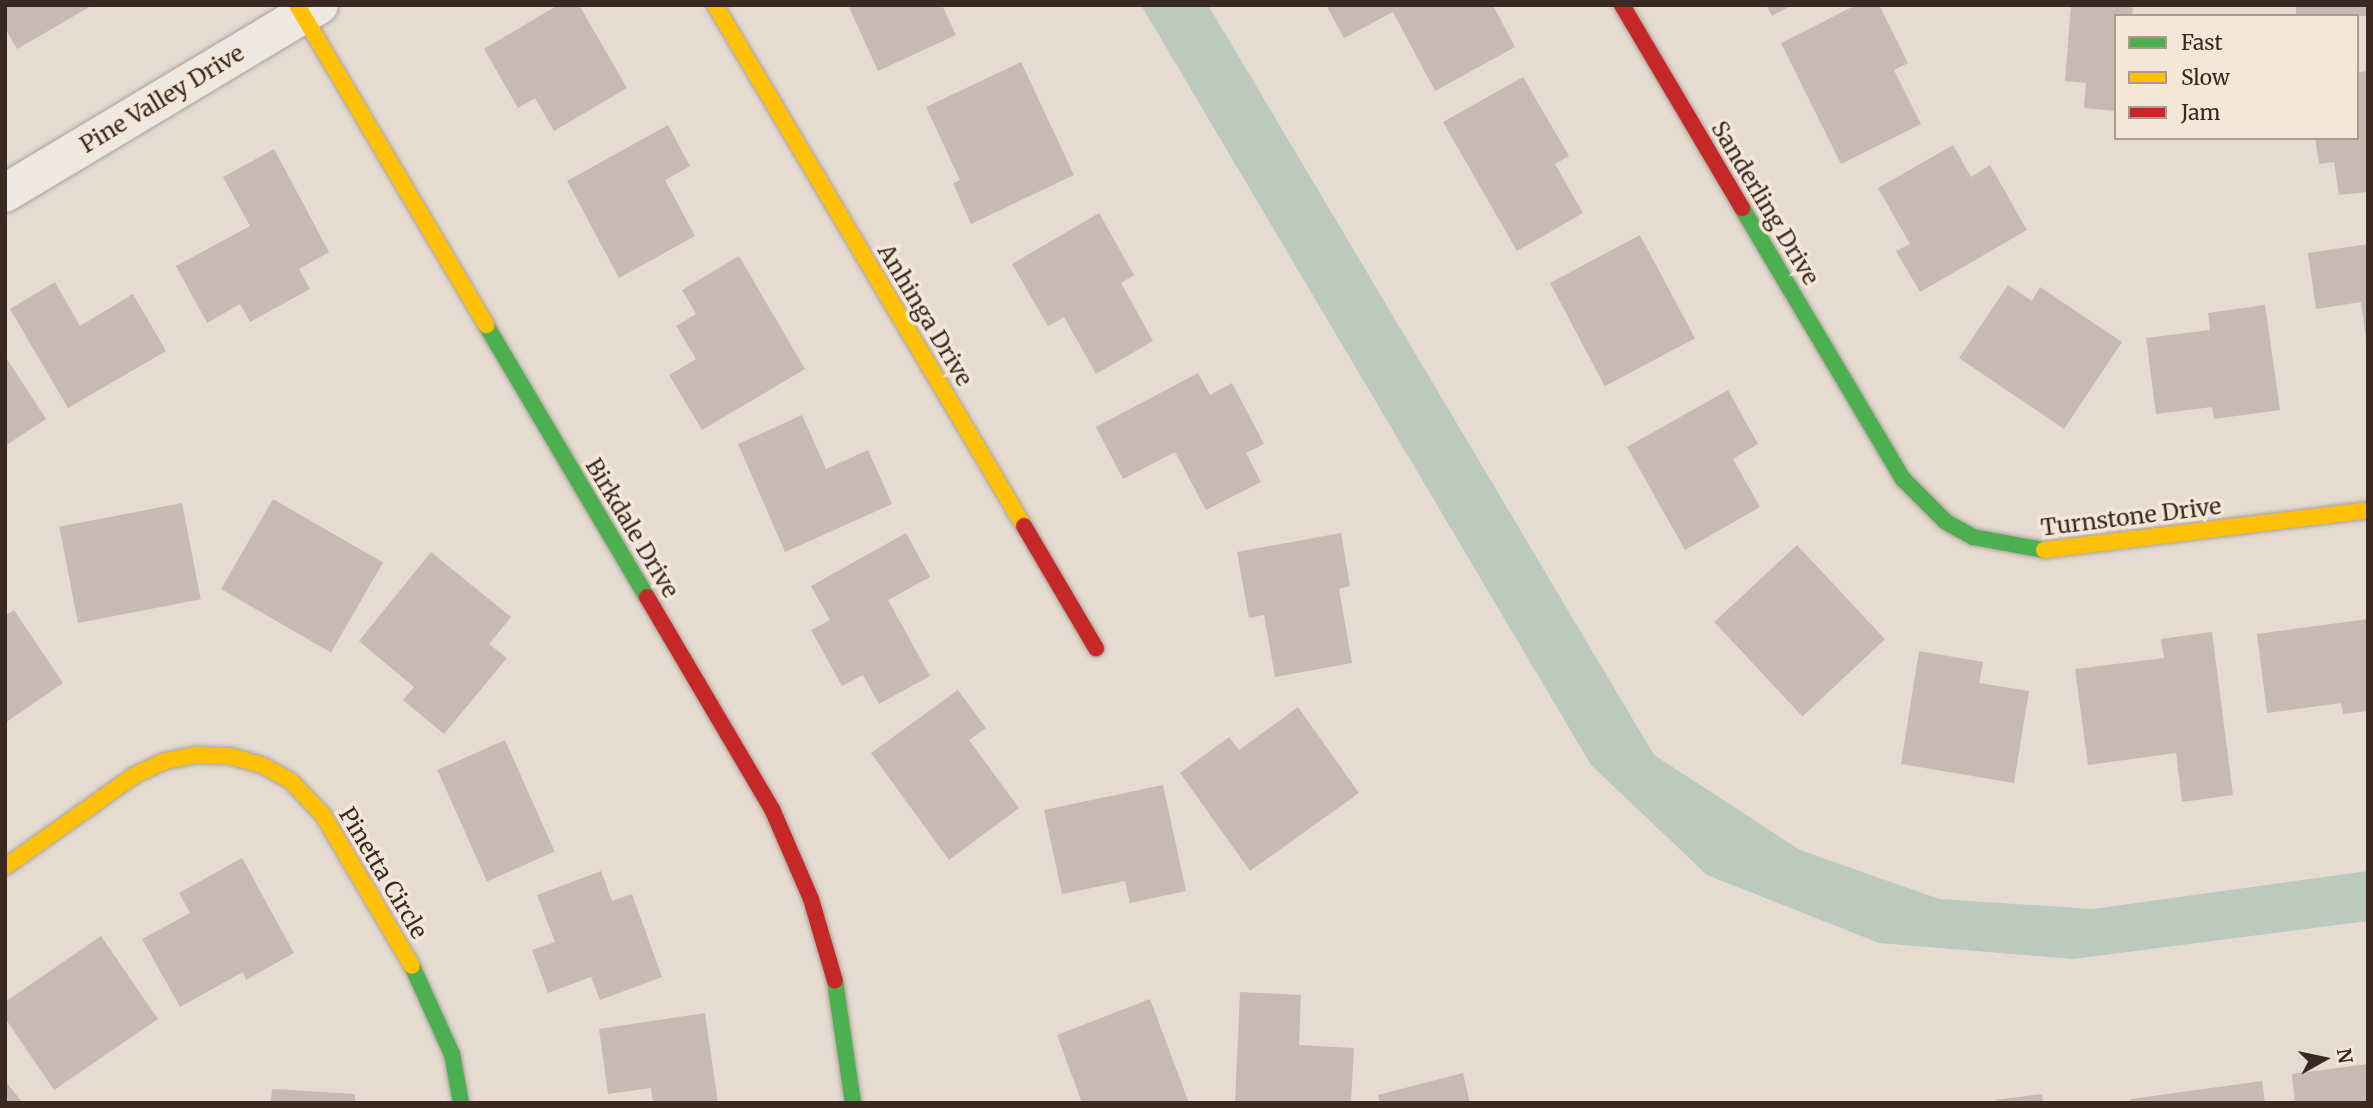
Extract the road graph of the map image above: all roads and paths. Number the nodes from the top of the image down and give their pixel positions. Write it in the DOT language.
graph roads {
  1 [pos="715,5"];
  2 [pos="1622,5"];
  3 [pos="306,8"];
  4 [pos="5,193"];
  5 [pos="1870,423"];
  6 [pos="2368,510"];
  7 [pos="1096,648"];
  8 [pos="5,867"];
  9 [pos="461,1103"];
  10 [pos="853,1103"];
  1 -- 7 [label="street, Anhinga Drive"];
  2 -- 5 [label="street, Sanderling Drive"];
  3 -- 4 [label="street, Pine Valley Drive"];
  3 -- 10 [label="street, Birkdale Drive"];
  5 -- 6 [label="street, Turnstone Drive"];
  8 -- 9 [label="street, Pinetta Circle"];
}
